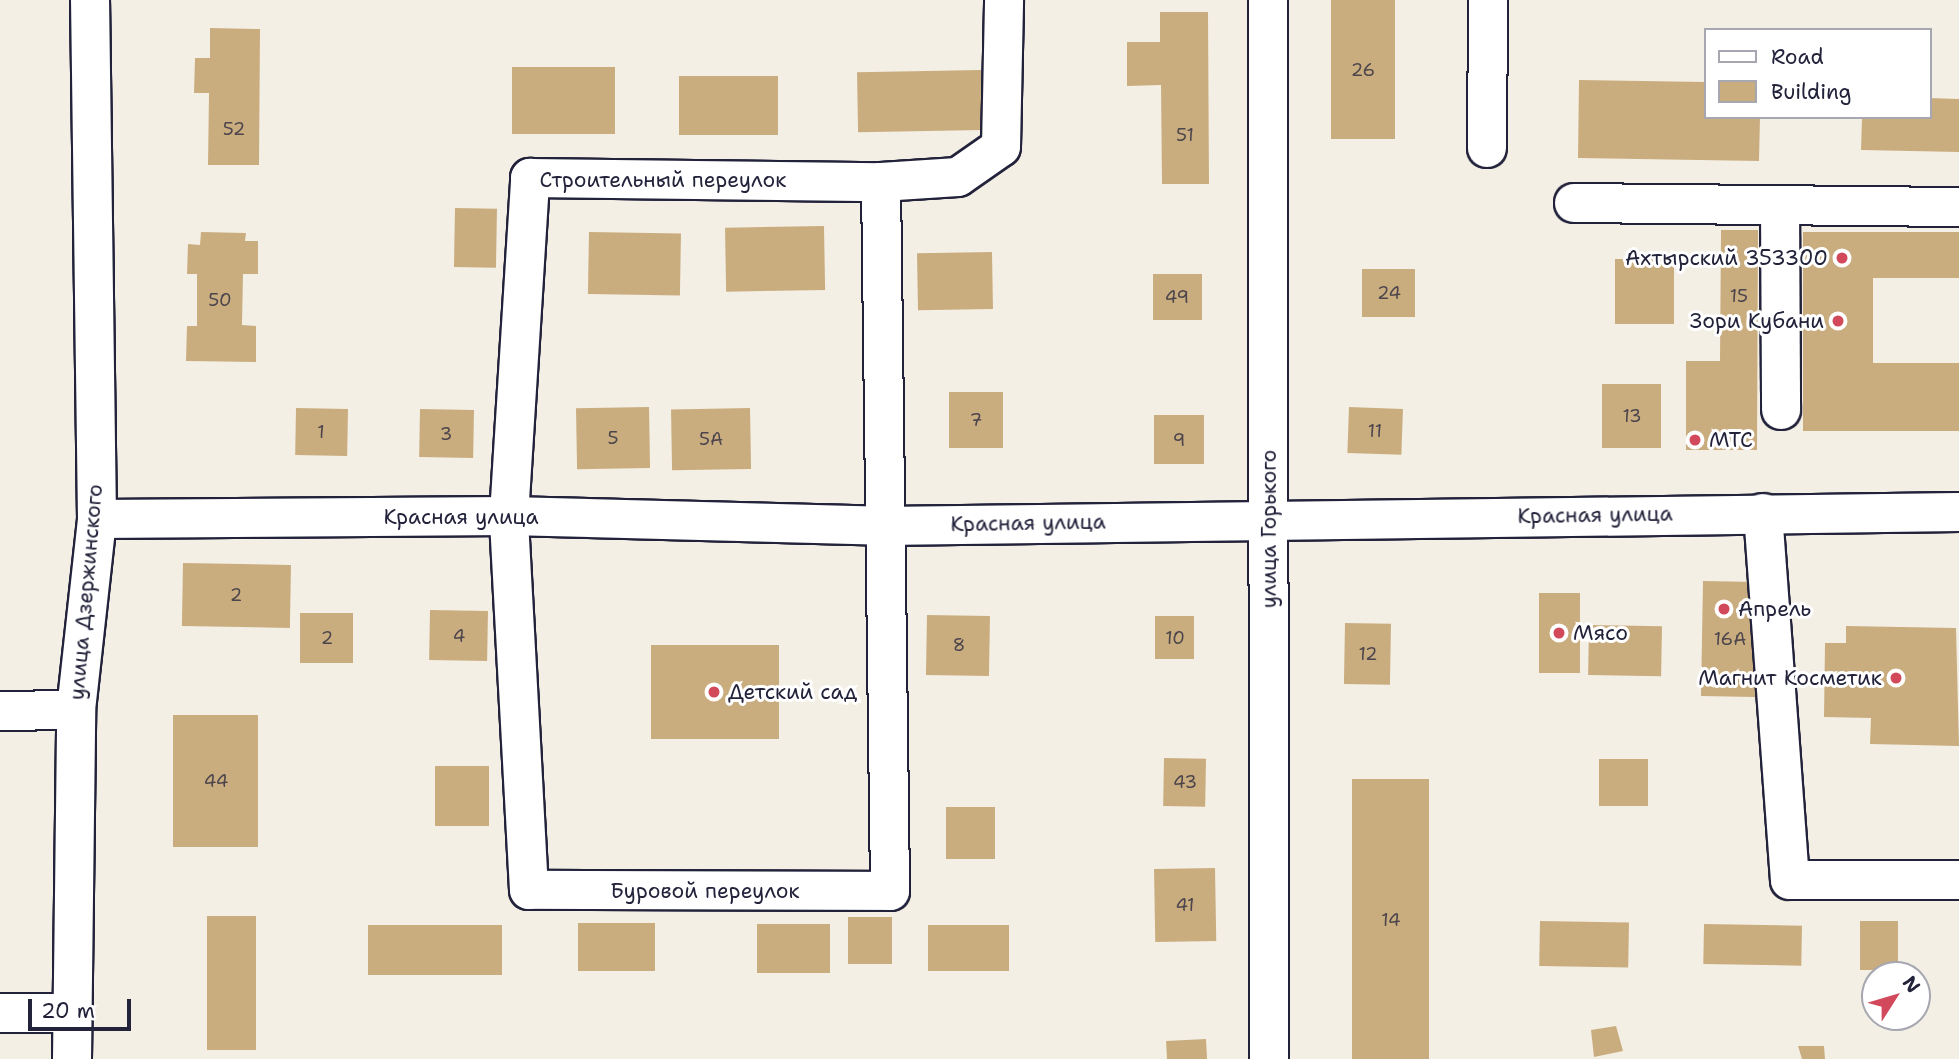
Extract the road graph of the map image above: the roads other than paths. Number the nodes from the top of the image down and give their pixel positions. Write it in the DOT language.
graph roads {
  1 [pos="90,0"];
  2 [pos="1004,0"];
  3 [pos="1268,0"];
  4 [pos="1488,0"];
  5 [pos="1487,148"];
  6 [pos="881,182"];
  7 [pos="1574,202"];
  8 [pos="1780,205"];
  9 [pos="1959,207"];
  10 [pos="1781,410"];
  11 [pos="1959,512"];
  12 [pos="1763,513"];
  13 [pos="509,516"];
  14 [pos="1270,518"];
  15 [pos="97,519"];
  16 [pos="882,526"];
  17 [pos="76,710"];
  18 [pos="0,711"];
  19 [pos="1959,880"];
  20 [pos="0,1013"];
  21 [pos="72,1013"];
  22 [pos="72,1059"];
  23 [pos="1269,1059"];
  1 -- 15 [label="street, улица Дзержинского"];
  2 -- 6 [label="street, Строительный переулок"];
  3 -- 14 [label="street, улица Горького"];
  4 -- 5 [label="street"];
  6 -- 13 [label="street, Строительный переулок"];
  6 -- 16 [label="street"];
  7 -- 8 [label="street"];
  8 -- 9 [label="street"];
  8 -- 10 [label="street"];
  11 -- 12 [label="street, Красная улица"];
  12 -- 14 [label="street, Красная улица"];
  12 -- 19 [label="street"];
  13 -- 15 [label="street, Красная улица"];
  13 -- 16 [label="street, Красная улица"];
  13 -- 16 [label="street, Буровой переулок"];
  14 -- 16 [label="street, Красная улица"];
  14 -- 23 [label="street, улица Горького"];
  15 -- 17 [label="street, улица Дзержинского"];
  17 -- 18 [label="street"];
  17 -- 21 [label="street, улица Дзержинского"];
  20 -- 21 [label="street"];
  21 -- 22 [label="street, улица Дзержинского"];
}
